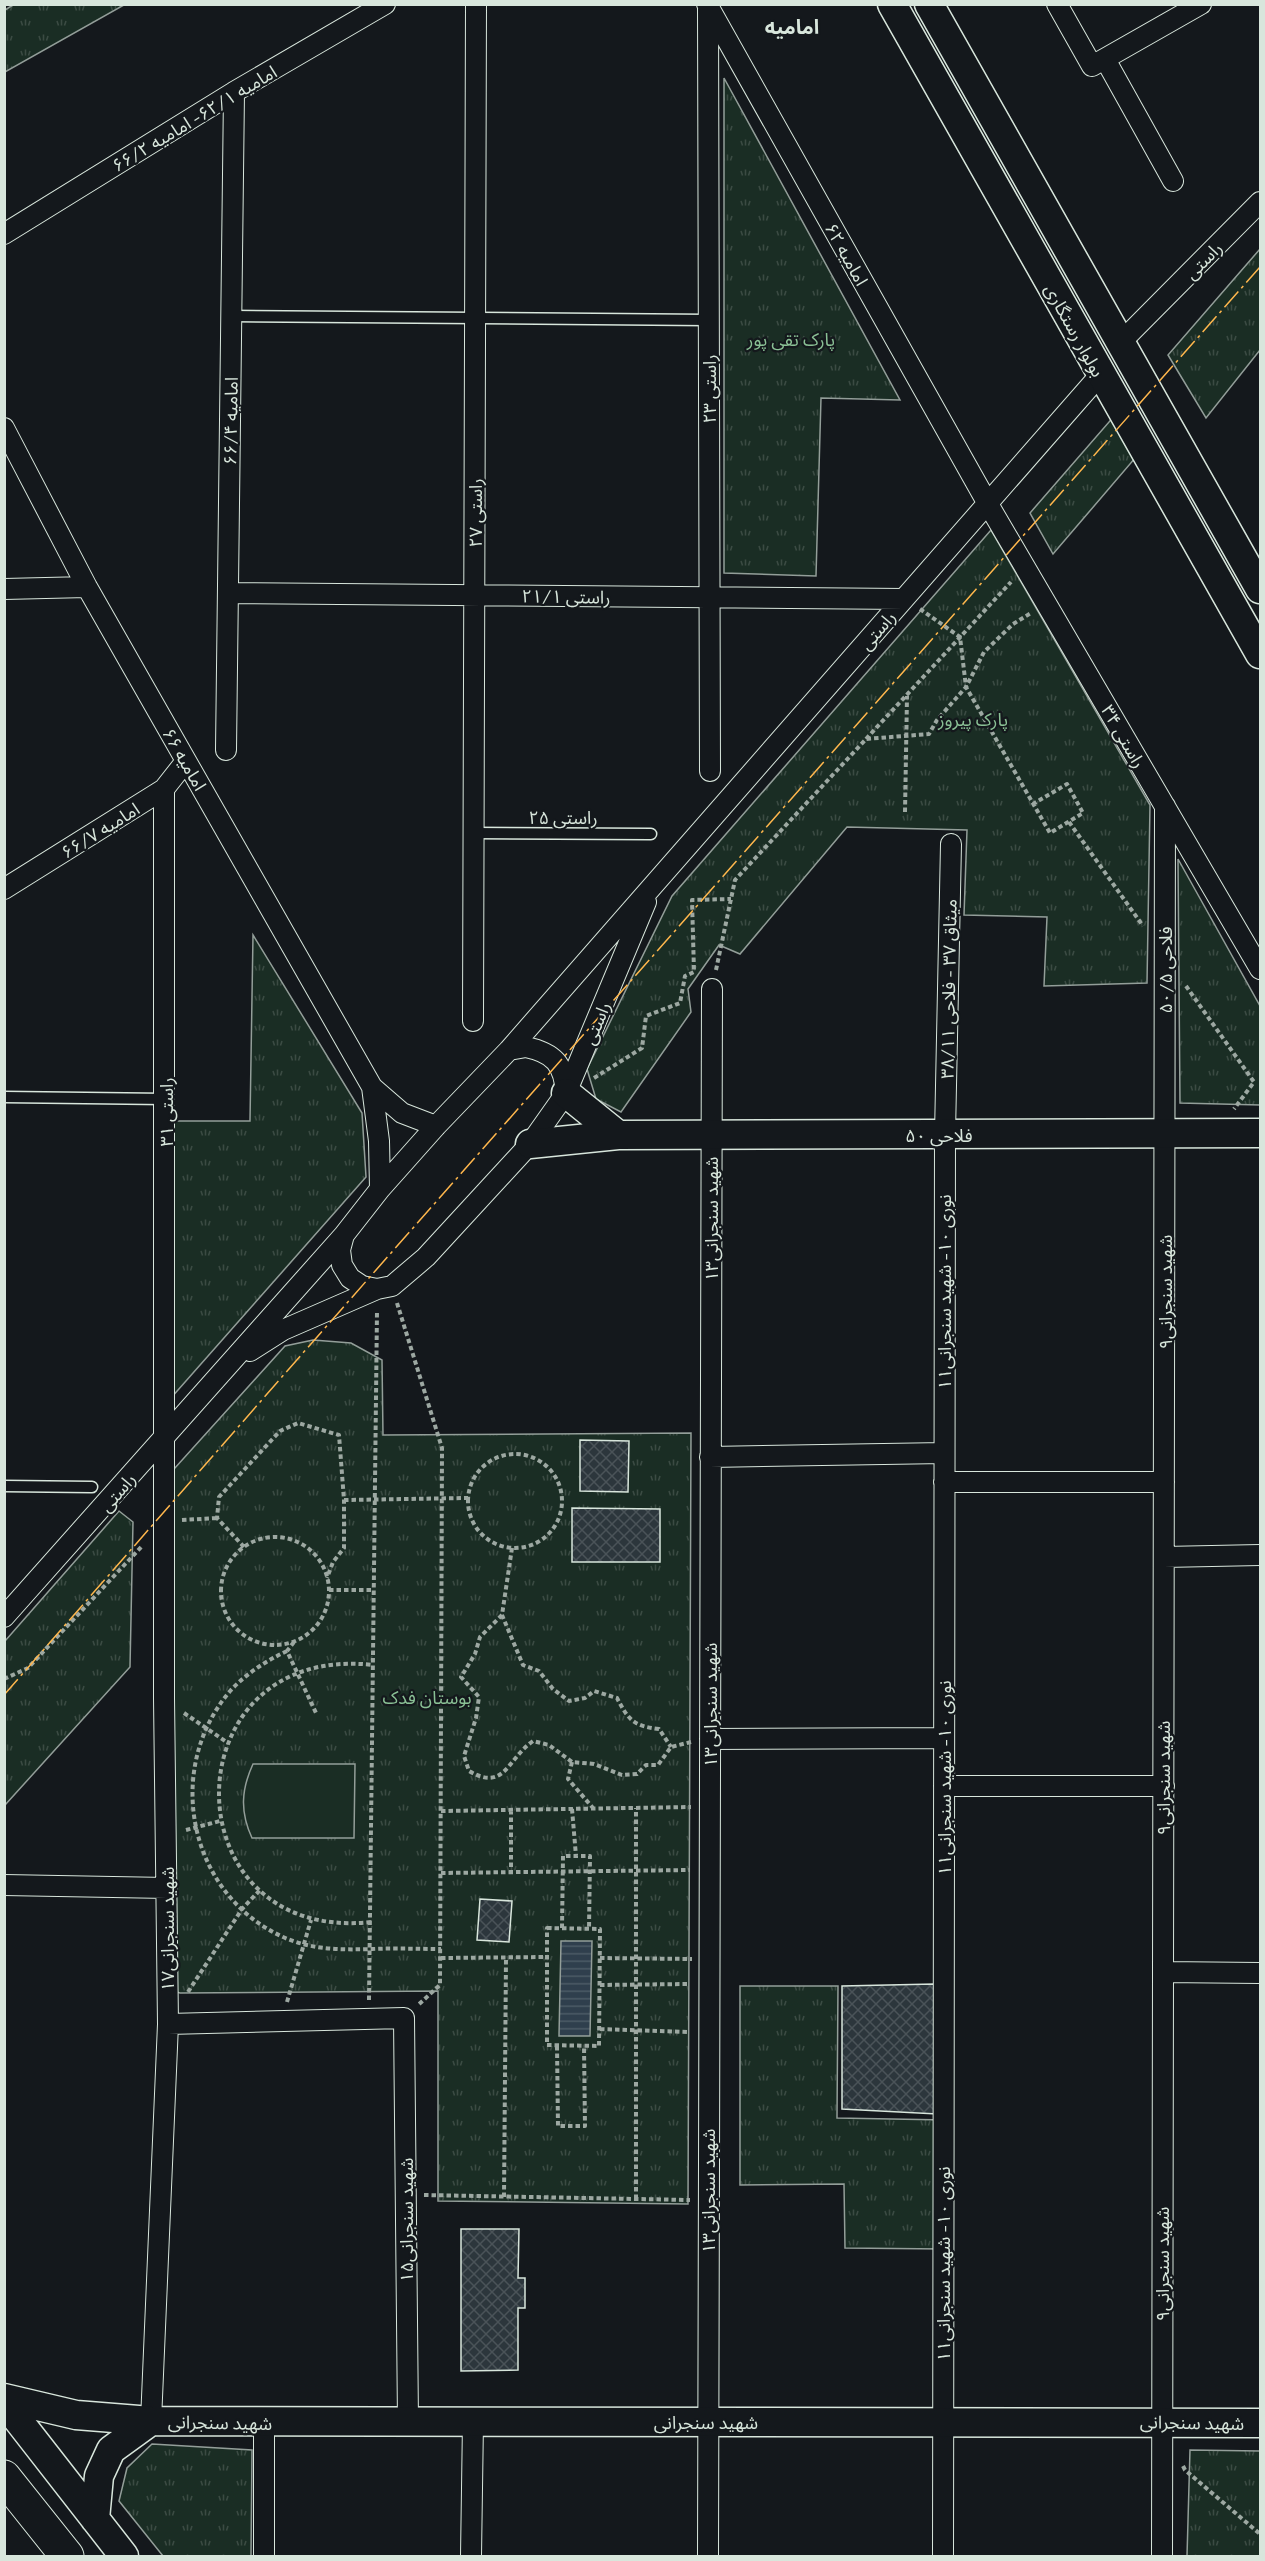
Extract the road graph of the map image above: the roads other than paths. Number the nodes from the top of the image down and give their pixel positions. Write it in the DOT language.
graph roads {
  1 [pos="386,4"];
  2 [pos="476,4"];
  3 [pos="892,4"];
  4 [pos="929,4"];
  5 [pos="1057,4"];
  6 [pos="1201,4"];
  7 [pos="707,6"];
  8 [pos="1180,10"];
  9 [pos="1099,63"];
  10 [pos="234,92"];
  11 [pos="1173,181"];
  12 [pos="1260,202"];
  13 [pos="4,234"];
  14 [pos="231,316"];
  15 [pos="475,318"];
  16 [pos="709,320"];
  17 [pos="1120,343"];
  18 [pos="1100,375"];
  19 [pos="4,428"];
  20 [pos="988,504"];
  21 [pos="87,587"];
  22 [pos="4,589"];
  23 [pos="1260,589"];
  24 [pos="228,592"];
  25 [pos="474,595"];
  26 [pos="710,597"];
  27 [pos="904,599"];
  28 [pos="1260,654"];
  29 [pos="226,750"];
  30 [pos="186,761"];
  31 [pos="710,771"];
  32 [pos="165,789"];
  33 [pos="1165,806"];
  34 [pos="474,833"];
  35 [pos="651,834"];
  36 [pos="951,844"];
  37 [pos="652,885"];
  38 [pos="4,889"];
  39 [pos="1260,969"];
  40 [pos="712,989"];
  41 [pos="473,1021"];
  42 [pos="509,1050"];
  43 [pos="372,1087"];
  44 [pos="566,1093"];
  45 [pos="4,1097"];
  46 [pos="166,1099"];
  47 [pos="436,1126"];
  48 [pos="1260,1133"];
  49 [pos="945,1134"];
  50 [pos="1165,1134"];
  51 [pos="618,1135"];
  52 [pos="711,1136"];
  53 [pos="530,1144"];
  54 [pos="380,1189"];
  55 [pos="344,1235"];
  56 [pos="385,1288"];
  57 [pos="228,1366"];
  58 [pos="164,1436"];
  59 [pos="944,1453"];
  60 [pos="710,1456"];
  61 [pos="944,1482"];
  62 [pos="1164,1482"];
  63 [pos="4,1486"];
  64 [pos="92,1487"];
  65 [pos="1260,1555"];
  66 [pos="1164,1557"];
  67 [pos="4,1617"];
  68 [pos="710,1738"];
  69 [pos="944,1738"];
  70 [pos="944,1786"];
  71 [pos="1164,1786"];
  72 [pos="4,1885"];
  73 [pos="167,1888"];
  74 [pos="1163,1972"];
  75 [pos="1260,1973"];
  76 [pos="168,2024"];
  77 [pos="4,2400"];
  78 [pos="151,2421"];
  79 [pos="473,2421"];
  80 [pos="943,2421"];
  81 [pos="264,2422"];
  82 [pos="408,2422"];
  83 [pos="708,2422"];
  84 [pos="1162,2422"];
  85 [pos="1260,2423"];
  86 [pos="4,2477"];
  87 [pos="95,2519"];
  88 [pos="67,2556"];
  89 [pos="124,2556"];
  90 [pos="264,2556"];
  91 [pos="471,2556"];
  92 [pos="708,2556"];
  93 [pos="943,2556"];
  94 [pos="1162,2556"];
  1 -- 10 [label="street, امامیه ۶۲/۱- امامیه ۶۶/۲"];
  2 -- 15 [label="street, راستی ۲۷"];
  3 -- 18 [label="street, بولوار رستگاری"];
  4 -- 17 [label="street, بولوار رستگاری"];
  5 -- 9 [label="street"];
  6 -- 8 [label="street"];
  7 -- 16 [label="street, راستی ۲۳"];
  7 -- 20 [label="street, امامیه ۶۲"];
  8 -- 9 [label="street"];
  9 -- 11 [label="street"];
  10 -- 13 [label="street, امامیه ۶۲/۱- امامیه ۶۶/۲"];
  10 -- 14 [label="street, امامیه ۶۶/۴"];
  12 -- 17 [label="street, راستی"];
  14 -- 15 [label="lane"];
  14 -- 24 [label="street, امامیه ۶۶/۴"];
  15 -- 16 [label="lane"];
  15 -- 25 [label="street, راستی ۲۷"];
  16 -- 26 [label="street, راستی ۲۳"];
  17 -- 23 [label="street, بولوار رستگاری"];
  18 -- 20 [label="street, راستی"];
  18 -- 28 [label="street, بولوار رستگاری"];
  19 -- 21 [label="street, امامیه ۶۶"];
  20 -- 27 [label="street, راستی"];
  20 -- 33 [label="street, راستی ۳۴"];
  21 -- 22 [label="street"];
  21 -- 30 [label="street, امامیه ۶۶"];
  24 -- 25 [label="street, راستی ۲۱/۱"];
  24 -- 29 [label="street, امامیه ۶۶/۴"];
  25 -- 26 [label="street, راستی ۲۱/۱"];
  25 -- 34 [label="street, راستی ۲۷"];
  26 -- 27 [label="street, راستی ۲۱/۱"];
  26 -- 31 [label="street, راستی ۲۳"];
  27 -- 37 [label="street, راستی"];
  30 -- 32 [label="street, امامیه ۶۶/۷"];
  30 -- 43 [label="street, امامیه ۶۶"];
  32 -- 38 [label="street, امامیه ۶۶/۷"];
  32 -- 46 [label="street, راستی ۳۱"];
  33 -- 39 [label="street, راستی ۳۴"];
  33 -- 50 [label="street, فلاحی ۵۰/۵"];
  34 -- 35 [label="lane, راستی ۲۵"];
  34 -- 41 [label="street, راستی ۲۷"];
  36 -- 49 [label="street, میثاق ۳۷ - فلاحی ۳۸/۱۱"];
  37 -- 42 [label="street, راستی"];
  37 -- 44 [label="street, راستی"];
  40 -- 52 [label="street, شهید سنجرانی۱۳"];
  42 -- 44 [label="street"];
  42 -- 47 [label="street, راستی"];
  43 -- 47 [label="street"];
  43 -- 54 [label="street"];
  44 -- 51 [label="street"];
  44 -- 53 [label="street, راستی"];
  45 -- 46 [label="lane"];
  46 -- 58 [label="street, راستی ۳۱"];
  47 -- 54 [label="street, راستی"];
  48 -- 50 [label="street, فلاحی ۵۰"];
  49 -- 50 [label="street, فلاحی ۵۰"];
  49 -- 52 [label="street, فلاحی ۵۰"];
  49 -- 59 [label="street, نوری ۱۰- شهید سنجرانی۱۱"];
  50 -- 62 [label="street, شهید سنجرانی۹"];
  51 -- 52 [label="street, فلاحی ۵۰"];
  51 -- 53 [label="street, فلاحی ۵۰"];
  52 -- 60 [label="street, شهید سنجرانی۱۳"];
  53 -- 56 [label="street, راستی"];
  54 -- 55 [label="street, راستی"];
  55 -- 56 [label="street"];
  55 -- 57 [label="street, راستی"];
  56 -- 57 [label="street, راستی"];
  57 -- 58 [label="street, راستی"];
  58 -- 67 [label="street, راستی"];
  58 -- 73 [label="street, شهید سنجرانی۱۷"];
  59 -- 60 [label="street"];
  59 -- 61 [label="street, نوری ۱۰- شهید سنجرانی۱۱"];
  60 -- 68 [label="street, شهید سنجرانی۱۳"];
  61 -- 62 [label="street"];
  61 -- 69 [label="street, نوری ۱۰- شهید سنجرانی۱۱"];
  62 -- 66 [label="street, شهید سنجرانی۹"];
  63 -- 64 [label="lane"];
  65 -- 66 [label="street"];
  66 -- 71 [label="street, شهید سنجرانی۹"];
  68 -- 69 [label="street"];
  68 -- 83 [label="street, شهید سنجرانی۱۳"];
  69 -- 70 [label="street, نوری ۱۰- شهید سنجرانی۱۱"];
  70 -- 71 [label="street"];
  70 -- 80 [label="street, نوری ۱۰- شهید سنجرانی۱۱"];
  71 -- 74 [label="street, شهید سنجرانی۹"];
  72 -- 73 [label="street"];
  73 -- 76 [label="street, شهید سنجرانی۱۷"];
  74 -- 75 [label="street"];
  74 -- 84 [label="street, شهید سنجرانی۹"];
  76 -- 78 [label="street, شهید سنجرانی۱۷"];
  76 -- 82 [label="street, شهید سنجرانی۱۵"];
  77 -- 78 [label="street, شهید سنجرانی"];
  77 -- 87 [label="street"];
  78 -- 81 [label="street, شهید سنجرانی"];
  78 -- 87 [label="street"];
  79 -- 82 [label="street, شهید سنجرانی"];
  79 -- 83 [label="street, شهید سنجرانی"];
  79 -- 91 [label="street"];
  80 -- 83 [label="street, شهید سنجرانی"];
  80 -- 84 [label="street, شهید سنجرانی"];
  80 -- 93 [label="street, نوری ۱۰- شهید سنجرانی۱۱"];
  81 -- 82 [label="street, شهید سنجرانی"];
  81 -- 90 [label="street"];
  83 -- 92 [label="street, شهید سنجرانی۱۳"];
  84 -- 85 [label="street, شهید سنجرانی"];
  84 -- 94 [label="street, شهید سنجرانی۹"];
  86 -- 88 [label="highway"];
  87 -- 89 [label="street"];
}
